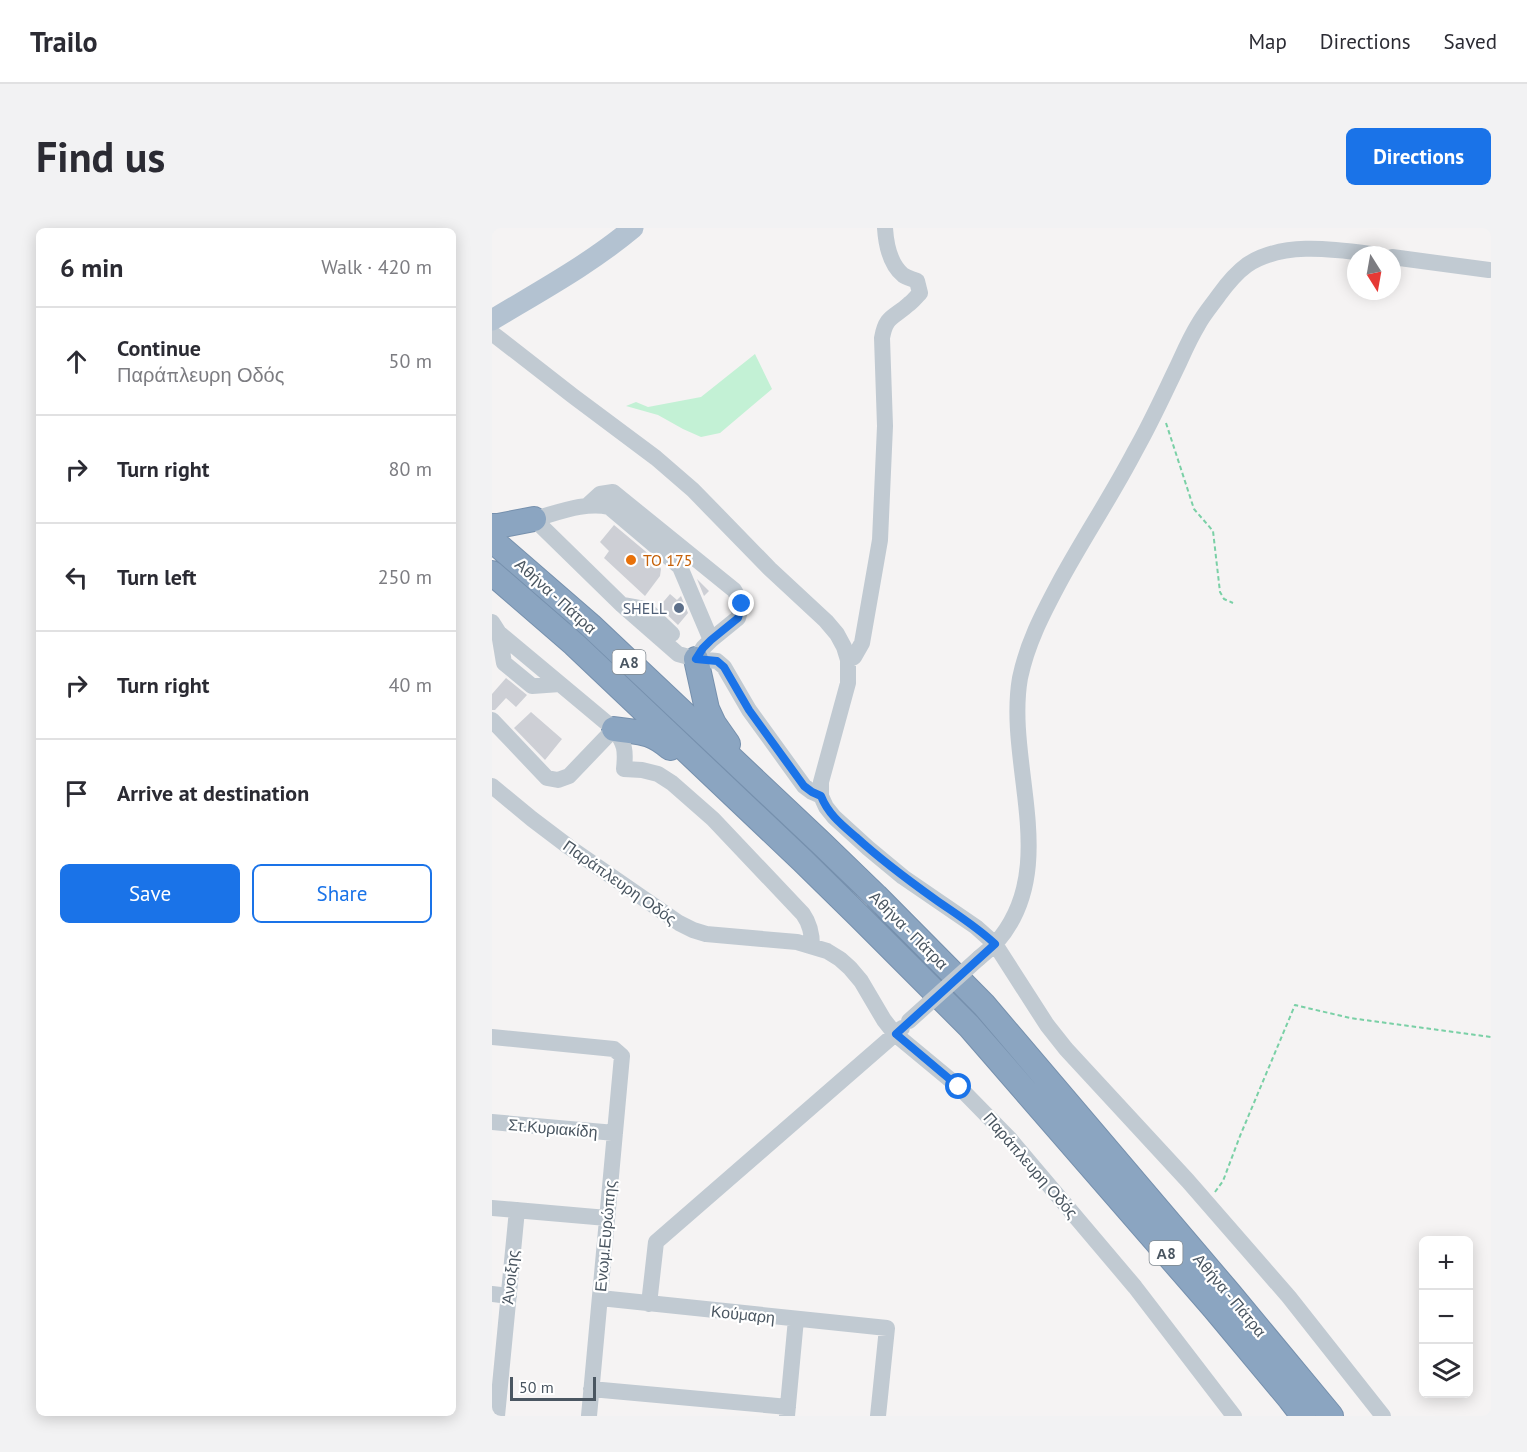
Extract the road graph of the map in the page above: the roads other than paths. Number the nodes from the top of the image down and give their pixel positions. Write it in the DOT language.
graph roads {
  1 [pos="633,228"];
  2 [pos="885,228"];
  3 [pos="1347,251"];
  4 [pos="1401,258"];
  5 [pos="1489,270"];
  6 [pos="492,320"];
  7 [pos="492,333"];
  8 [pos="588,505"];
  9 [pos="534,519"];
  10 [pos="492,526"];
  11 [pos="492,540"];
  12 [pos="492,573"];
  13 [pos="495,628"];
  14 [pos="711,640"];
  15 [pos="696,659"];
  16 [pos="848,660"];
  17 [pos="492,720"];
  18 [pos="614,729"];
  19 [pos="492,786"];
  20 [pos="762,788"];
  21 [pos="821,796"];
  22 [pos="744,806"];
  23 [pos="995,944"];
  24 [pos="812,946"];
  25 [pos="896,1034"];
  26 [pos="492,1037"];
  27 [pos="492,1122"];
  28 [pos="615,1133"];
  29 [pos="492,1208"];
  30 [pos="517,1210"];
  31 [pos="607,1218"];
  32 [pos="500,1295"];
  33 [pos="600,1298"];
  34 [pos="649,1304"];
  35 [pos="796,1319"];
  36 [pos="496,1381"];
  37 [pos="591,1389"];
  38 [pos="788,1412"];
  39 [pos="497,1416"];
  40 [pos="589,1416"];
  41 [pos="878,1416"];
  42 [pos="1234,1416"];
  43 [pos="1303,1416"];
  44 [pos="1330,1416"];
  45 [pos="1383,1416"];
  1 -- 6 [label="main road"];
  2 -- 16 [label="street"];
  3 -- 23 [label="street"];
  4 -- 5 [label="street"];
  7 -- 16 [label="street"];
  8 -- 9 [label="street"];
  8 -- 14 [label="street"];
  8 -- 14 [label="street"];
  9 -- 10 [label="highway"];
  9 -- 15 [label="street"];
  11 -- 20 [label="highway, Αθήνα - Πάτρα / Α8"];
  12 -- 22 [label="highway, Αθήνα - Πάτρα / Α8"];
  13 -- 18 [label="street"];
  14 -- 15 [label="street"];
  15 -- 20 [label="highway"];
  15 -- 21 [label="street"];
  16 -- 21 [label="street"];
  17 -- 18 [label="street"];
  18 -- 22 [label="highway"];
  18 -- 24 [label="street"];
  19 -- 24 [label="street, Παράπλευρη Οδός"];
  20 -- 44 [label="highway, Αθήνα - Πάτρα / Α8"];
  21 -- 23 [label="street"];
  22 -- 43 [label="highway, Αθήνα - Πάτρα / Α8"];
  23 -- 25 [label="street, bridge"];
  23 -- 45 [label="street"];
  24 -- 25 [label="street, Παράπλευρη Οδός"];
  25 -- 34 [label="street"];
  25 -- 42 [label="street, Παράπλευρη Οδός"];
  26 -- 28 [label="street, Ενωμ.Ευρώπης"];
  27 -- 28 [label="street, Στ.Κυριακίδη"];
  28 -- 31 [label="street, Ενωμ.Ευρώπης"];
  29 -- 30 [label="street"];
  30 -- 31 [label="street"];
  30 -- 32 [label="street, Άνοιξης"];
  31 -- 33 [label="street, Ενωμ.Ευρώπης"];
  32 -- 36 [label="street, Άνοιξης"];
  33 -- 34 [label="street, Κούμαρη"];
  33 -- 37 [label="street, Ενωμ.Ευρώπης"];
  34 -- 35 [label="street, Κούμαρη"];
  35 -- 38 [label="street"];
  35 -- 41 [label="street, Κούμαρη"];
  36 -- 39 [label="street, Άνοιξης"];
  37 -- 38 [label="street"];
  37 -- 40 [label="street, Ενωμ.Ευρώπης"];
}
